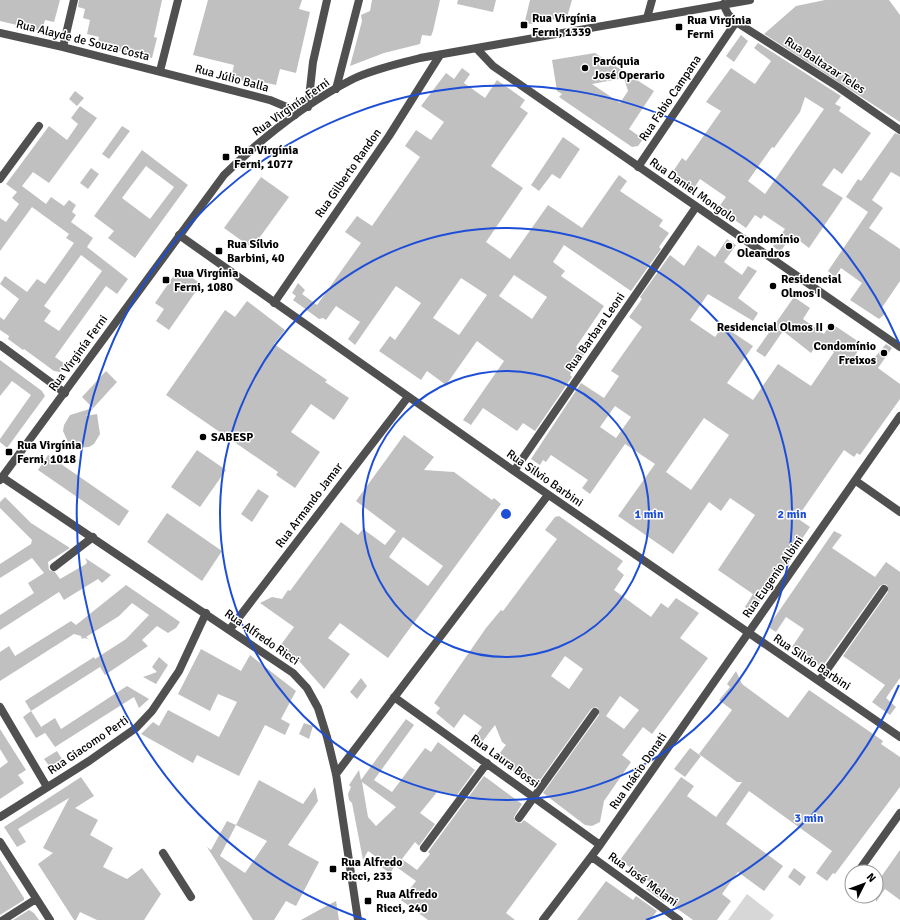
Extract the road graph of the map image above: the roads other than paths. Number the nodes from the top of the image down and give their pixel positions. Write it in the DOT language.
graph roads {
  1 [pos="74,0"];
  2 [pos="178,0"];
  3 [pos="328,0"];
  4 [pos="359,0"];
  5 [pos="652,0"];
  6 [pos="750,0"];
  7 [pos="724,4"];
  8 [pos="648,18"];
  9 [pos="736,22"];
  10 [pos="0,32"];
  11 [pos="63,47"];
  12 [pos="477,49"];
  13 [pos="440,55"];
  14 [pos="160,71"];
  15 [pos="336,89"];
  16 [pos="308,107"];
  17 [pos="296,115"];
  18 [pos="39,126"];
  19 [pos="900,130"];
  20 [pos="638,167"];
  21 [pos="0,180"];
  22 [pos="696,207"];
  23 [pos="179,235"];
  24 [pos="274,303"];
  25 [pos="0,345"];
  26 [pos="900,347"];
  27 [pos="64,393"];
  28 [pos="408,397"];
  29 [pos="900,416"];
  30 [pos="514,471"];
  31 [pos="1,478"];
  32 [pos="856,481"];
  33 [pos="548,494"];
  34 [pos="900,512"];
  35 [pos="93,538"];
  36 [pos="54,567"];
  37 [pos="884,589"];
  38 [pos="206,613"];
  39 [pos="230,629"];
  40 [pos="748,633"];
  41 [pos="819,681"];
  42 [pos="394,697"];
  43 [pos="0,707"];
  44 [pos="595,712"];
  45 [pos="900,737"];
  46 [pos="488,763"];
  47 [pos="336,774"];
  48 [pos="47,787"];
  49 [pos="535,797"];
  50 [pos="900,813"];
  51 [pos="0,817"];
  52 [pos="519,818"];
  53 [pos="0,842"];
  54 [pos="600,845"];
  55 [pos="424,848"];
  56 [pos="163,853"];
  57 [pos="592,857"];
  58 [pos="864,864"];
  59 [pos="191,897"];
  60 [pos="36,899"];
  61 [pos="3,920"];
  62 [pos="50,920"];
  63 [pos="358,920"];
  64 [pos="543,920"];
  65 [pos="679,920"];
  1 -- 11 [label="street"];
  2 -- 14 [label="street"];
  3 -- 16 [label="street"];
  4 -- 15 [label="street"];
  5 -- 8 [label="street"];
  6 -- 7 [label="street, Rua Virginía Ferni"];
  7 -- 8 [label="street, Rua Virginía Ferni"];
  7 -- 9 [label="street"];
  8 -- 12 [label="street, Rua Virginía Ferni"];
  9 -- 19 [label="street, Rua Baltazar Teles"];
  9 -- 20 [label="street, Rua Fabio Campana"];
  10 -- 11 [label="street, Rua Alayde de Souza Costa"];
  11 -- 14 [label="street, Rua Alayde de Souza Costa"];
  12 -- 13 [label="street, Rua Virginía Ferni"];
  12 -- 20 [label="street, Rua Daniel Mongolo"];
  13 -- 15 [label="street, Rua Virginía Ferni"];
  13 -- 24 [label="street, Rua Gilberto Randon"];
  14 -- 17 [label="street, Rua Júlio Balla"];
  15 -- 16 [label="street, Rua Virginía Ferni"];
  16 -- 17 [label="street, Rua Virginía Ferni"];
  17 -- 23 [label="street, Rua Virginía Ferni"];
  18 -- 21 [label="street"];
  20 -- 22 [label="street, Rua Daniel Mongolo"];
  22 -- 26 [label="street, Rua Daniel Mongolo"];
  22 -- 30 [label="street, Rua Barbara Leoni"];
  23 -- 24 [label="street, Rua Silvio Barbini"];
  23 -- 27 [label="street, Rua Virginía Ferni"];
  24 -- 28 [label="street, Rua Silvio Barbini"];
  25 -- 27 [label="street"];
  27 -- 31 [label="street, Rua Virginía Ferni"];
  28 -- 30 [label="street, Rua Silvio Barbini"];
  28 -- 39 [label="street, Rua Armando Jamar"];
  29 -- 32 [label="street, Rua Eugenio Albini"];
  30 -- 33 [label="street, Rua Silvio Barbini"];
  31 -- 35 [label="street, Rua Alfredo Ricci"];
  32 -- 34 [label="street"];
  32 -- 40 [label="street, Rua Eugenio Albini"];
  33 -- 40 [label="street, Rua Silvio Barbini"];
  33 -- 42 [label="street"];
  35 -- 36 [label="street"];
  35 -- 38 [label="street, Rua Alfredo Ricci"];
  37 -- 41 [label="street"];
  38 -- 39 [label="street, Rua Alfredo Ricci"];
  38 -- 48 [label="street, Rua Giacomo Perti"];
  39 -- 47 [label="street, Rua Alfredo Ricci"];
  40 -- 41 [label="street, Rua Silvio Barbini"];
  40 -- 54 [label="street, Rua Inácio Donati"];
  41 -- 45 [label="street, Rua Silvio Barbini"];
  42 -- 46 [label="street, Rua Laura Bossi"];
  42 -- 47 [label="street"];
  43 -- 48 [label="street"];
  44 -- 49 [label="street"];
  46 -- 49 [label="street, Rua Laura Bossi"];
  46 -- 55 [label="street"];
  47 -- 63 [label="street, Rua Alfredo Ricci"];
  48 -- 51 [label="street, Rua Giacomo Perti"];
  49 -- 52 [label="street"];
  49 -- 54 [label="street, Rua Laura Bossi"];
  50 -- 58 [label="street"];
  53 -- 60 [label="street"];
  54 -- 57 [label="street, Rua Inácio Donati"];
  56 -- 59 [label="street"];
  57 -- 64 [label="street, Rua Inácio Donati"];
  57 -- 65 [label="street, Rua José Melani"];
  60 -- 61 [label="street"];
  60 -- 62 [label="street"];
}
